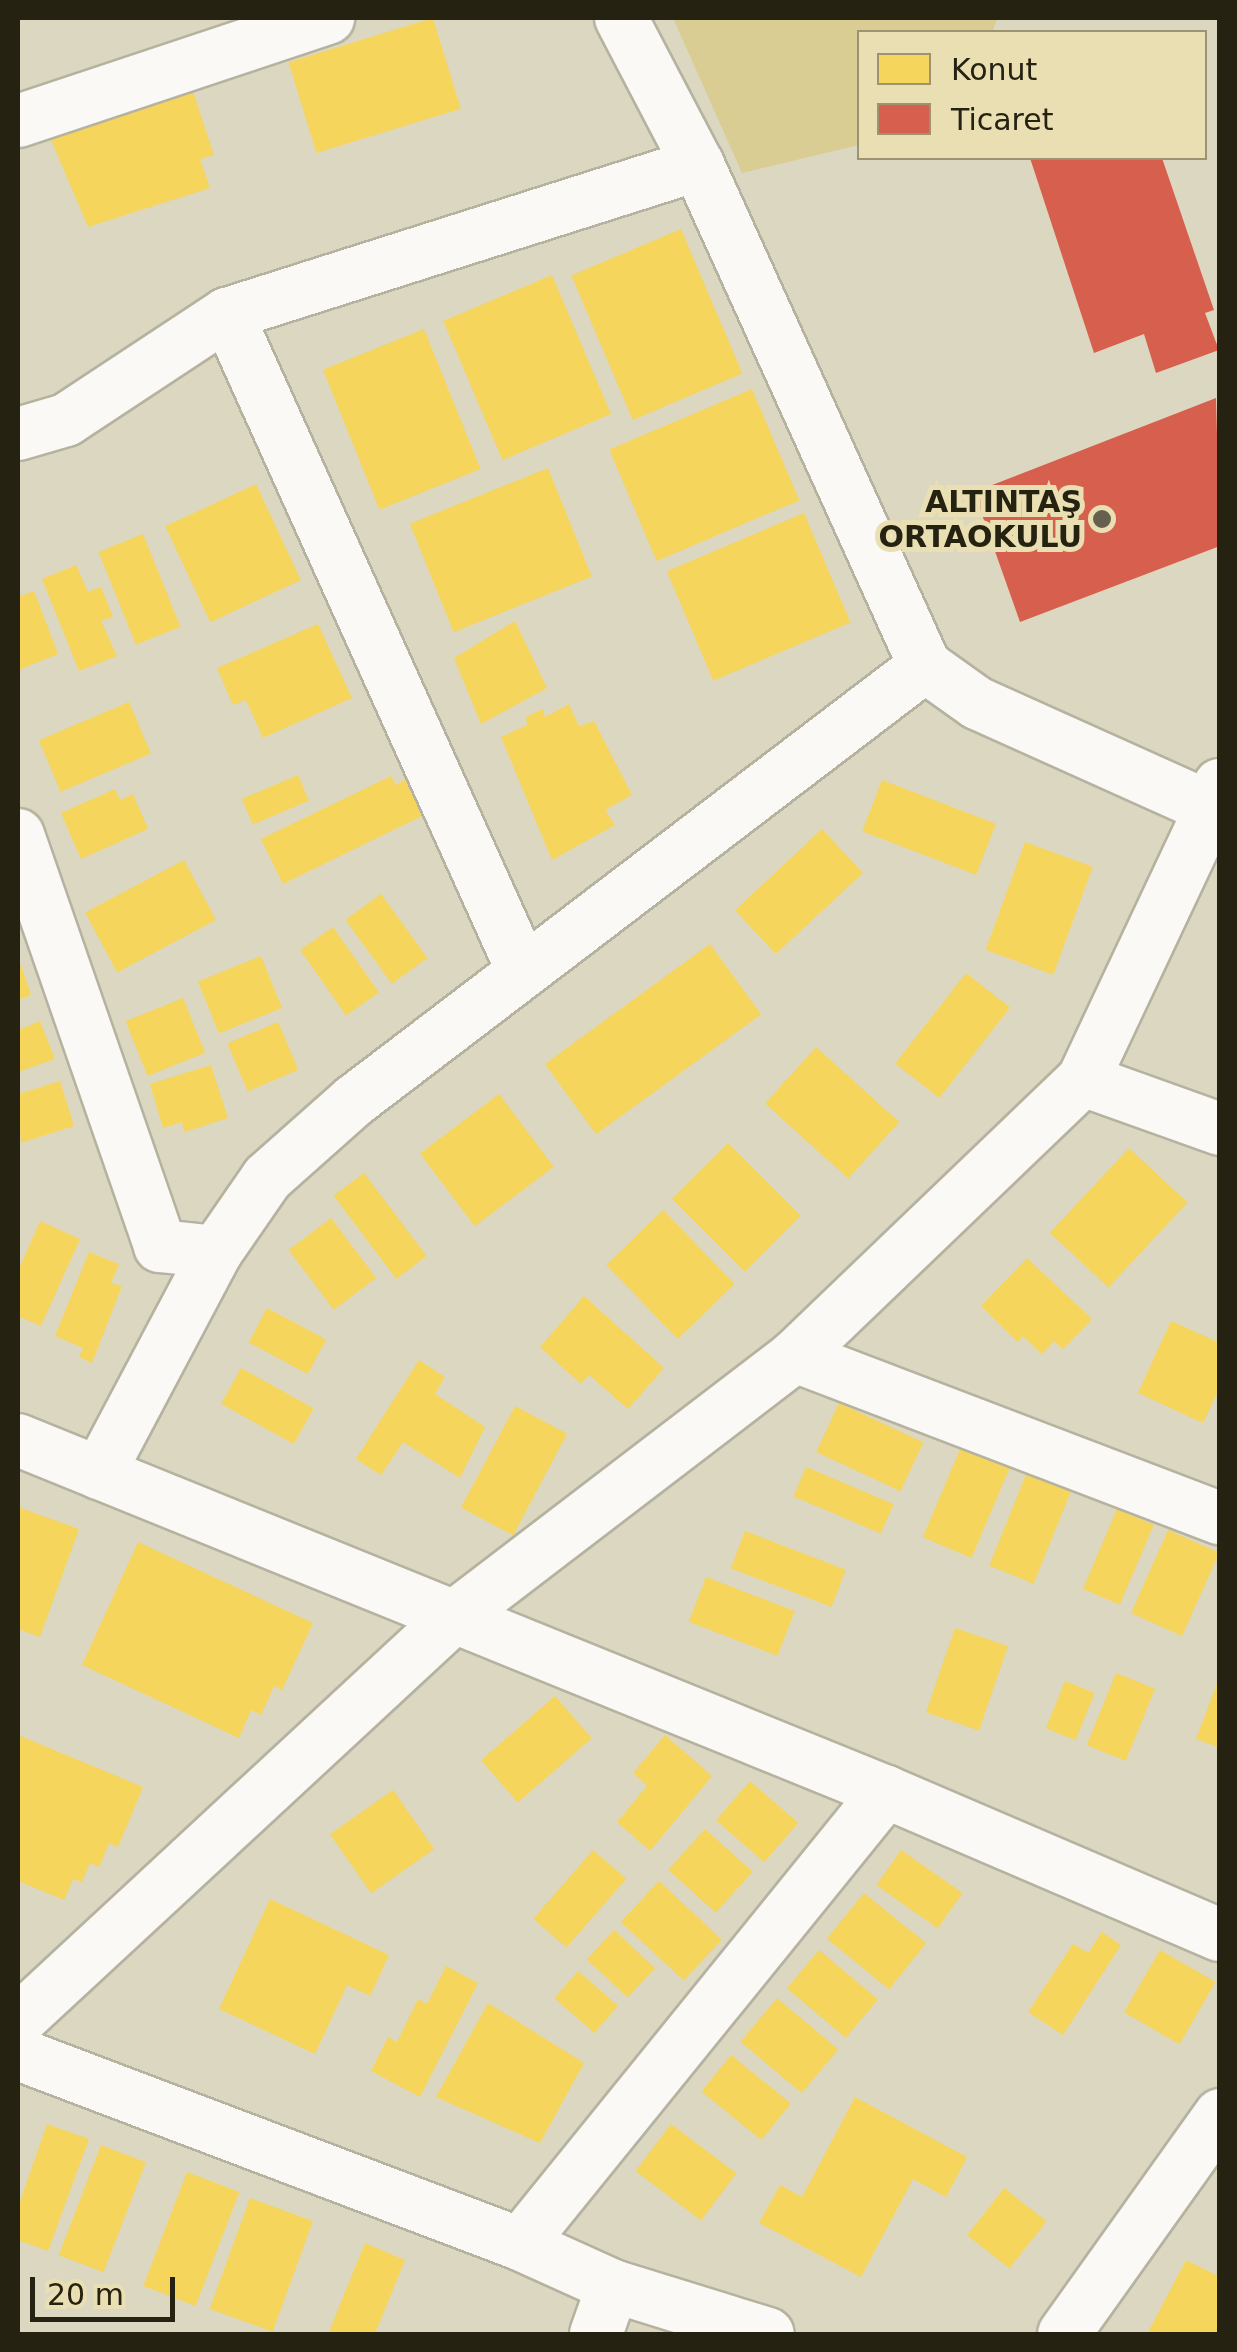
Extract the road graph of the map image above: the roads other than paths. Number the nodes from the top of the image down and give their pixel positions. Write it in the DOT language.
graph roads {
  1 [pos="621,18"];
  2 [pos="315,20"];
  3 [pos="18,122"];
  4 [pos="698,165"];
  5 [pos="227,314"];
  6 [pos="18,434"];
  7 [pos="925,666"];
  8 [pos="1216,802"];
  9 [pos="18,835"];
  10 [pos="523,971"];
  11 [pos="1082,1080"];
  12 [pos="1220,1129"];
  13 [pos="216,1252"];
  14 [pos="795,1356"];
  15 [pos="18,1440"];
  16 [pos="99,1473"];
  17 [pos="1220,1518"];
  18 [pos="454,1617"];
  19 [pos="886,1792"];
  20 [pos="1220,1935"];
  21 [pos="18,2020"];
  22 [pos="18,2054"];
  23 [pos="1220,2115"];
  24 [pos="520,2244"];
  25 [pos="613,2286"];
  26 [pos="596,2334"];
  27 [pos="768,2334"];
  28 [pos="1064,2334"];
  1 -- 4 [label="street"];
  2 -- 3 [label="street"];
  4 -- 5 [label="street"];
  4 -- 7 [label="street"];
  5 -- 6 [label="street"];
  5 -- 10 [label="street"];
  7 -- 8 [label="street"];
  7 -- 10 [label="street"];
  8 -- 11 [label="street"];
  9 -- 13 [label="street"];
  10 -- 13 [label="street"];
  11 -- 12 [label="street"];
  11 -- 14 [label="street"];
  13 -- 16 [label="street"];
  14 -- 17 [label="street"];
  14 -- 18 [label="street"];
  15 -- 16 [label="street"];
  16 -- 18 [label="street"];
  18 -- 19 [label="street"];
  18 -- 21 [label="street"];
  19 -- 20 [label="street"];
  19 -- 24 [label="street"];
  22 -- 24 [label="street"];
  23 -- 28 [label="street"];
  24 -- 25 [label="street"];
  25 -- 26 [label="street"];
  25 -- 27 [label="street"];
}
